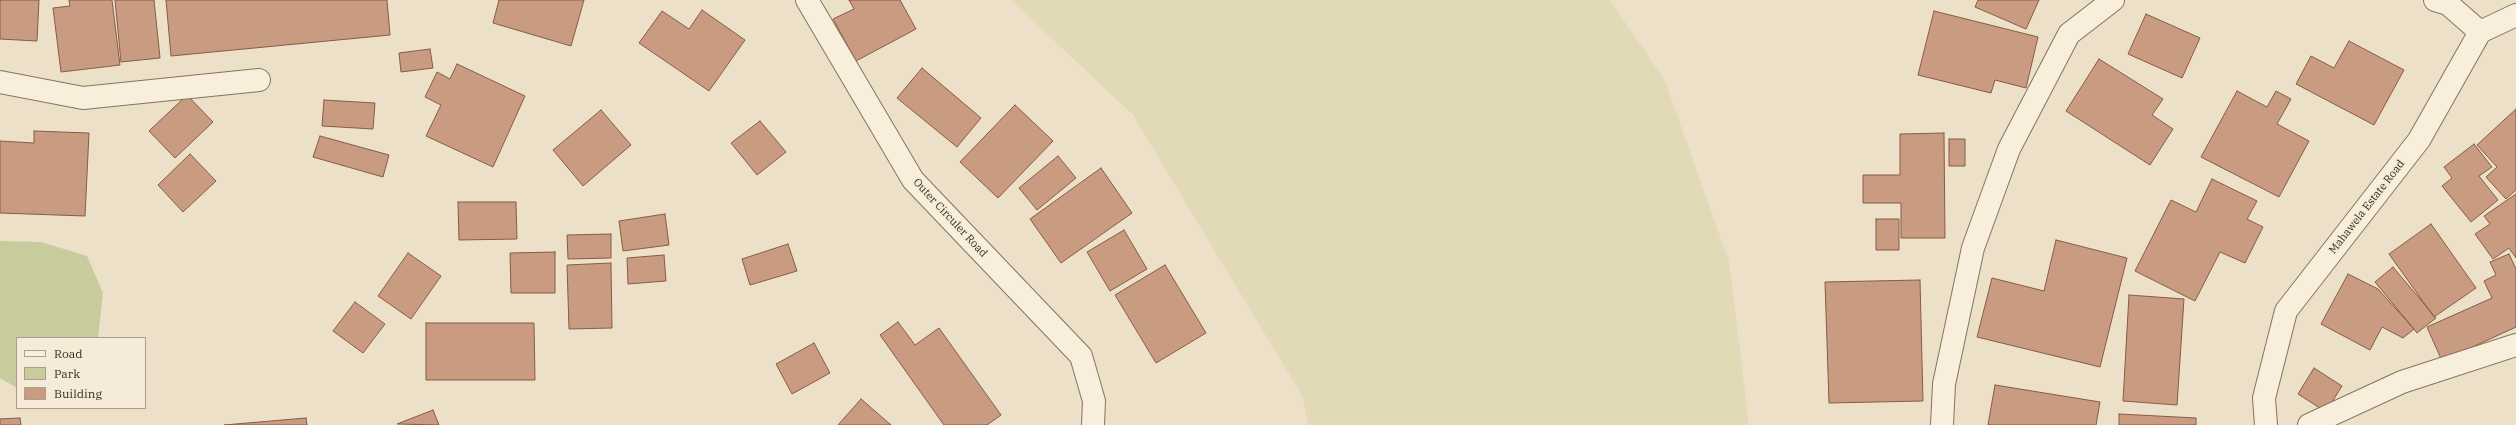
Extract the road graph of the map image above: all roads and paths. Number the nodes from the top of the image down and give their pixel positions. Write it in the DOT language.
graph roads {
  1 [pos="807,0"];
  2 [pos="2113,0"];
  3 [pos="2435,0"];
  4 [pos="2516,15"];
  5 [pos="2480,32"];
  6 [pos="259,80"];
  7 [pos="0,82"];
  8 [pos="2516,345"];
  9 [pos="1093,425"];
  10 [pos="1942,425"];
  11 [pos="2266,425"];
  12 [pos="2309,425"];
  1 -- 9 [label="street, Outer Circuler Road"];
  2 -- 10 [label="street"];
  3 -- 5 [label="street"];
  4 -- 5 [label="street"];
  5 -- 11 [label="street, Mahawela Estate Road"];
  6 -- 7 [label="street"];
  8 -- 12 [label="street"];
}
